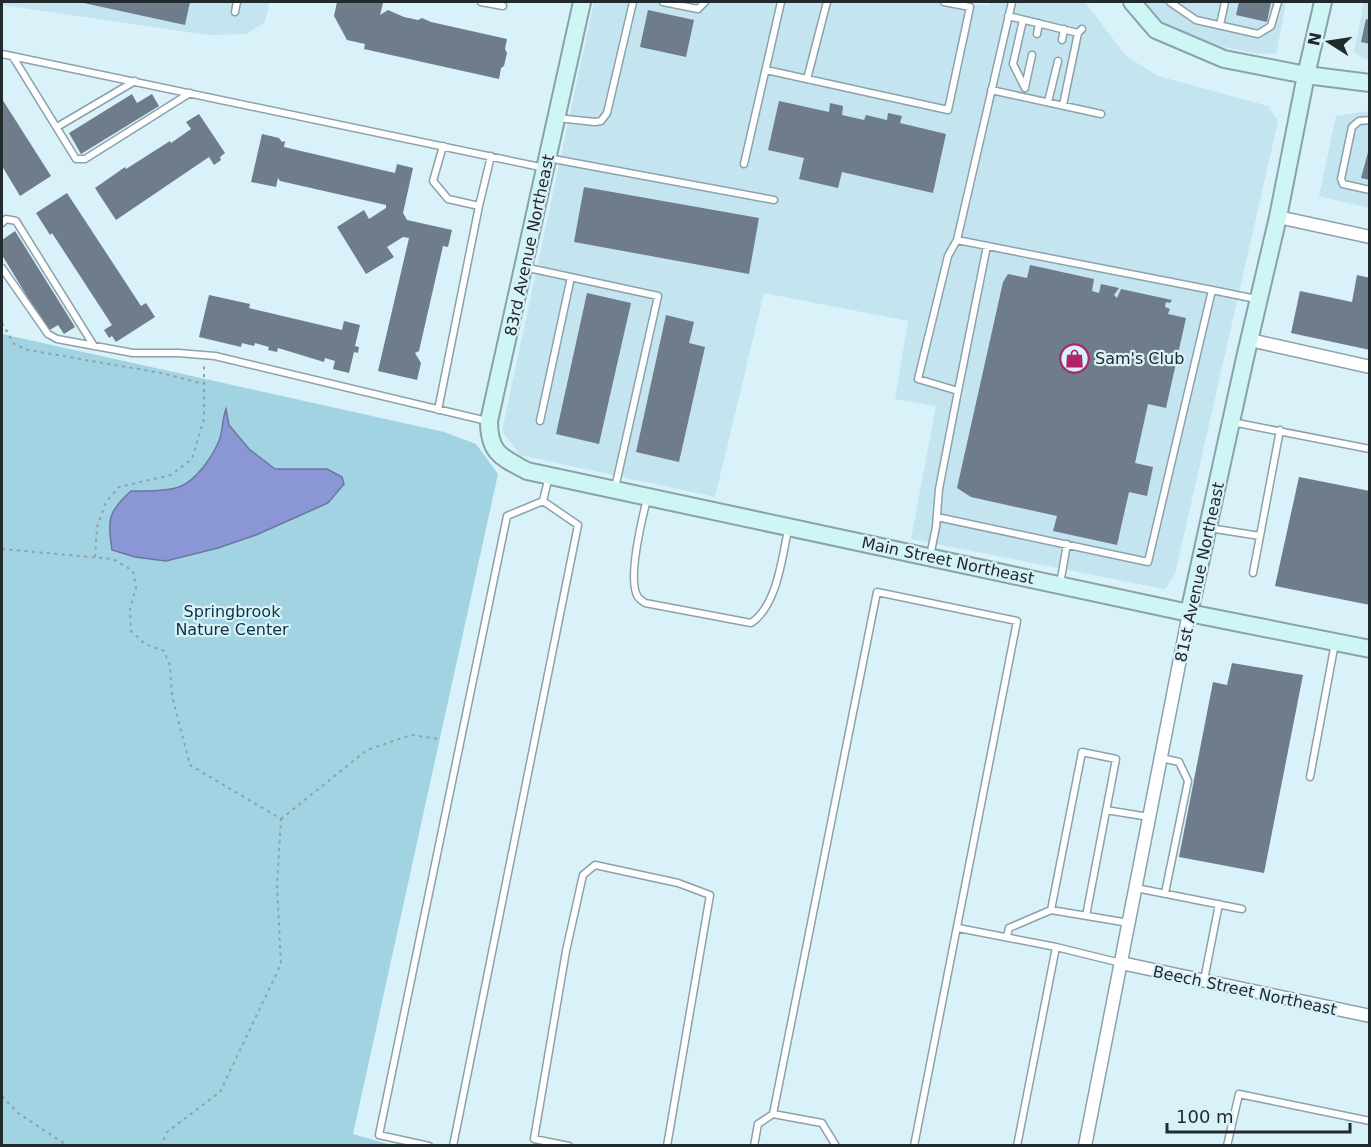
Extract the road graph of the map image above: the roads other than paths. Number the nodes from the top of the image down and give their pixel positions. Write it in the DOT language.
graph roads {
  1 [pos="237,2"];
  2 [pos="481,2"];
  3 [pos="582,2"];
  4 [pos="633,2"];
  5 [pos="663,2"];
  6 [pos="705,2"];
  7 [pos="782,2"];
  8 [pos="827,2"];
  9 [pos="944,2"];
  10 [pos="1012,2"];
  11 [pos="1134,2"];
  12 [pos="1170,2"];
  13 [pos="1225,2"];
  14 [pos="1278,2"];
  15 [pos="1323,2"];
  16 [pos="503,6"];
  17 [pos="235,12"];
  18 [pos="1008,16"];
  19 [pos="1023,20"];
  20 [pos="1039,23"];
  21 [pos="1220,25"];
  22 [pos="1065,29"];
  23 [pos="1037,34"];
  24 [pos="1062,40"];
  25 [pos="2,54"];
  26 [pos="1032,55"];
  27 [pos="13,57"];
  28 [pos="1058,61"];
  29 [pos="766,70"];
  30 [pos="1306,75"];
  31 [pos="807,79"];
  32 [pos="135,81"];
  33 [pos="1370,83"];
  34 [pos="1025,88"];
  35 [pos="991,90"];
  36 [pos="190,93"];
  37 [pos="1023,97"];
  38 [pos="1048,102"];
  39 [pos="1063,105"];
  40 [pos="1101,114"];
  41 [pos="556,118"];
  42 [pos="1370,120"];
  43 [pos="57,128"];
  44 [pos="443,146"];
  45 [pos="491,156"];
  46 [pos="547,163"];
  47 [pos="744,164"];
  48 [pos="1370,190"];
  49 [pos="774,200"];
  50 [pos="479,206"];
  51 [pos="1278,217"];
  52 [pos="2,222"];
  53 [pos="1370,237"];
  54 [pos="957,240"];
  55 [pos="987,246"];
  56 [pos="524,267"];
  57 [pos="2,268"];
  58 [pos="572,277"];
  59 [pos="1212,290"];
  60 [pos="1260,299"];
  61 [pos="1250,340"];
  62 [pos="94,346"];
  63 [pos="1370,367"];
  64 [pos="958,391"];
  65 [pos="438,410"];
  66 [pos="489,421"];
  67 [pos="540,421"];
  68 [pos="1231,422"];
  69 [pos="1280,430"];
  70 [pos="1370,449"];
  71 [pos="527,471"];
  72 [pos="549,475"];
  73 [pos="615,489"];
  74 [pos="648,496"];
  75 [pos="543,501"];
  76 [pos="937,517"];
  77 [pos="788,526"];
  78 [pos="1208,528"];
  79 [pos="1260,536"];
  80 [pos="1066,544"];
  81 [pos="930,556"];
  82 [pos="1252,573"];
  83 [pos="1060,584"];
  84 [pos="1189,613"];
  85 [pos="1335,642"];
  86 [pos="1370,649"];
  87 [pos="1161,758"];
  88 [pos="1310,777"];
  89 [pos="1106,810"];
  90 [pos="1149,817"];
  91 [pos="1135,887"];
  92 [pos="1165,893"];
  93 [pos="1220,904"];
  94 [pos="1242,909"];
  95 [pos="1051,910"];
  96 [pos="1086,916"];
  97 [pos="1129,923"];
  98 [pos="958,928"];
  99 [pos="1007,936"];
  100 [pos="1056,947"];
  101 [pos="1122,963"];
  102 [pos="1204,981"];
  103 [pos="1370,1016"];
  104 [pos="773,1114"];
  105 [pos="1370,1121"];
  106 [pos="429,1146"];
  107 [pos="453,1146"];
  108 [pos="569,1146"];
  109 [pos="667,1146"];
  110 [pos="754,1146"];
  111 [pos="836,1146"];
  112 [pos="914,1146"];
  113 [pos="1017,1146"];
  114 [pos="1085,1146"];
  115 [pos="1227,1146"];
  1 -- 17 [label="lane"];
  2 -- 16 [label="lane"];
  3 -- 41 [label="street, 83rd Avenue Northeast"];
  4 -- 41 [label="lane"];
  5 -- 6 [label="lane"];
  7 -- 29 [label="lane"];
  8 -- 31 [label="lane"];
  9 -- 31 [label="lane"];
  10 -- 18 [label="lane"];
  11 -- 30 [label="street"];
  12 -- 21 [label="lane"];
  13 -- 21 [label="lane"];
  14 -- 21 [label="lane"];
  15 -- 30 [label="street, 81st Avenue Northeast"];
  18 -- 19 [label="lane"];
  18 -- 35 [label="lane"];
  19 -- 20 [label="lane"];
  19 -- 34 [label="lane"];
  20 -- 22 [label="lane"];
  20 -- 23 [label="lane"];
  22 -- 24 [label="lane"];
  22 -- 39 [label="lane"];
  25 -- 27 [label="lane"];
  26 -- 34 [label="lane"];
  27 -- 32 [label="lane"];
  27 -- 43 [label="lane"];
  28 -- 38 [label="lane"];
  29 -- 31 [label="lane"];
  29 -- 47 [label="lane"];
  30 -- 33 [label="street"];
  30 -- 51 [label="street, 81st Avenue Northeast"];
  32 -- 36 [label="lane"];
  32 -- 43 [label="lane"];
  34 -- 37 [label="lane"];
  35 -- 37 [label="lane"];
  35 -- 54 [label="lane"];
  36 -- 43 [label="lane"];
  36 -- 44 [label="lane"];
  37 -- 38 [label="lane"];
  38 -- 39 [label="lane"];
  39 -- 40 [label="lane"];
  41 -- 46 [label="street, 83rd Avenue Northeast"];
  42 -- 48 [label="lane"];
  44 -- 45 [label="lane"];
  44 -- 50 [label="lane"];
  45 -- 46 [label="lane"];
  45 -- 50 [label="lane"];
  46 -- 49 [label="lane"];
  46 -- 56 [label="street, 83rd Avenue Northeast"];
  50 -- 65 [label="lane"];
  51 -- 53 [label="street"];
  51 -- 60 [label="street, 81st Avenue Northeast"];
  52 -- 62 [label="lane"];
  54 -- 55 [label="lane"];
  54 -- 64 [label="lane"];
  55 -- 59 [label="lane"];
  55 -- 64 [label="lane"];
  56 -- 58 [label="lane"];
  56 -- 66 [label="street, 83rd Avenue Northeast"];
  57 -- 62 [label="lane"];
  58 -- 67 [label="lane"];
  58 -- 73 [label="lane"];
  59 -- 60 [label="lane"];
  59 -- 80 [label="lane"];
  60 -- 61 [label="street, 81st Avenue Northeast"];
  61 -- 63 [label="street"];
  61 -- 68 [label="street, 81st Avenue Northeast"];
  62 -- 65 [label="lane"];
  64 -- 76 [label="lane"];
  65 -- 66 [label="lane"];
  66 -- 71 [label="street, 83rd Avenue Northeast"];
  68 -- 69 [label="lane"];
  68 -- 78 [label="street, 81st Avenue Northeast"];
  69 -- 70 [label="lane"];
  69 -- 79 [label="lane"];
  71 -- 72 [label="street, Main Street Northeast"];
  72 -- 73 [label="street, Main Street Northeast"];
  72 -- 75 [label="lane"];
  73 -- 74 [label="street, Main Street Northeast"];
  74 -- 77 [label="street, Main Street Northeast"];
  74 -- 77 [label="lane"];
  75 -- 106 [label="lane"];
  75 -- 107 [label="lane"];
  76 -- 80 [label="lane"];
  76 -- 81 [label="lane"];
  77 -- 81 [label="street, Main Street Northeast"];
  78 -- 79 [label="lane"];
  78 -- 84 [label="street, 81st Avenue Northeast"];
  79 -- 82 [label="lane"];
  80 -- 83 [label="lane"];
  81 -- 83 [label="street, Main Street Northeast"];
  83 -- 84 [label="street, Main Street Northeast"];
  84 -- 85 [label="street, Main Street Northeast"];
  84 -- 87 [label="street, 81st Avenue Northeast"];
  85 -- 86 [label="street, Main Street Northeast"];
  85 -- 88 [label="lane"];
  87 -- 90 [label="street, 81st Avenue Northeast"];
  87 -- 92 [label="lane"];
  89 -- 90 [label="lane"];
  89 -- 95 [label="lane"];
  89 -- 96 [label="lane"];
  90 -- 91 [label="street, 81st Avenue Northeast"];
  91 -- 92 [label="lane"];
  91 -- 97 [label="street, 81st Avenue Northeast"];
  92 -- 93 [label="lane"];
  93 -- 94 [label="lane"];
  93 -- 102 [label="lane"];
  95 -- 96 [label="lane"];
  95 -- 99 [label="lane"];
  96 -- 97 [label="lane"];
  97 -- 101 [label="street, 81st Avenue Northeast"];
  98 -- 99 [label="lane"];
  98 -- 104 [label="lane"];
  98 -- 112 [label="lane"];
  99 -- 100 [label="lane"];
  100 -- 101 [label="lane"];
  100 -- 113 [label="lane"];
  101 -- 102 [label="street, Beech Street Northeast"];
  101 -- 114 [label="street, 81st Avenue Northeast"];
  102 -- 103 [label="street, Beech Street Northeast"];
  104 -- 110 [label="lane"];
  104 -- 111 [label="lane"];
  105 -- 115 [label="lane"];
  108 -- 109 [label="lane"];
}
